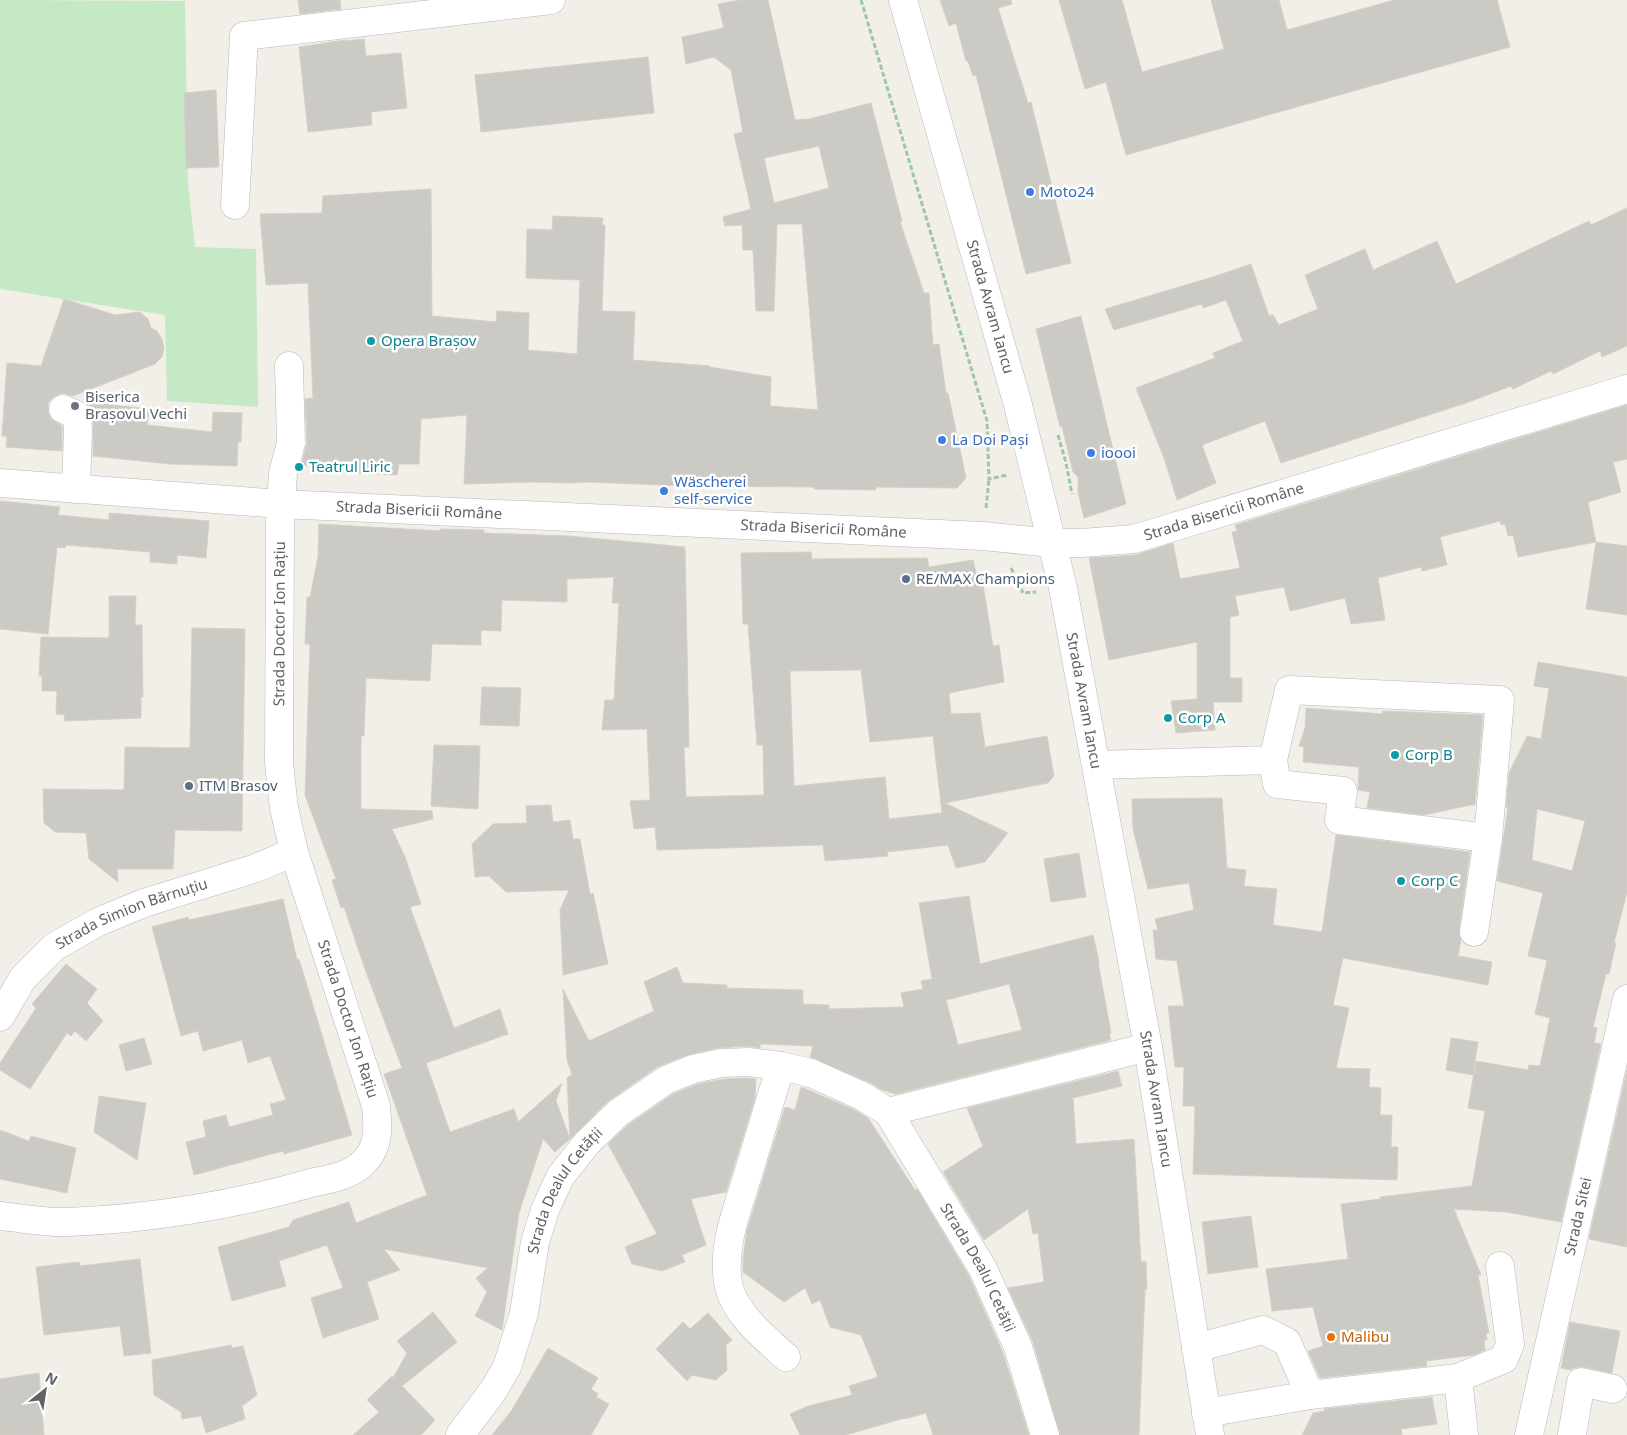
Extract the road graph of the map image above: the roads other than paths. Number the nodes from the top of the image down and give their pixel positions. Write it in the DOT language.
graph roads {
  1 [pos="551,0"];
  2 [pos="903,0"];
  3 [pos="235,206"];
  4 [pos="289,366"];
  5 [pos="1627,389"];
  6 [pos="63,408"];
  7 [pos="0,483"];
  8 [pos="76,489"];
  9 [pos="281,504"];
  10 [pos="1052,543"];
  11 [pos="1273,760"];
  12 [pos="1097,766"];
  13 [pos="1488,838"];
  14 [pos="294,852"];
  15 [pos="1474,932"];
  16 [pos="1627,999"];
  17 [pos="0,1017"];
  18 [pos="1148,1047"];
  19 [pos="781,1066"];
  20 [pos="888,1112"];
  21 [pos="0,1216"];
  22 [pos="1500,1266"];
  23 [pos="1196,1348"];
  24 [pos="786,1357"];
  25 [pos="1458,1378"];
  26 [pos="1613,1389"];
  27 [pos="1310,1395"];
  28 [pos="1208,1424"];
  29 [pos="460,1435"];
  30 [pos="1044,1435"];
  31 [pos="1464,1435"];
  32 [pos="1529,1435"];
  33 [pos="1572,1435"];
  1 -- 3 [label="street"];
  2 -- 10 [label="street, Strada Avram Iancu"];
  4 -- 9 [label="street, Strada Doctor Ion Rațiu"];
  5 -- 10 [label="street, Strada Bisericii Române"];
  6 -- 8 [label="street"];
  7 -- 8 [label="street, Strada Bisericii Române"];
  8 -- 9 [label="street, Strada Bisericii Române"];
  9 -- 10 [label="street, Strada Bisericii Române"];
  9 -- 14 [label="street, Strada Doctor Ion Rațiu"];
  10 -- 12 [label="street, Strada Avram Iancu"];
  11 -- 12 [label="street"];
  11 -- 13 [label="street"];
  11 -- 13 [label="street"];
  12 -- 18 [label="street, Strada Avram Iancu"];
  13 -- 15 [label="street"];
  14 -- 17 [label="street, Strada Simion Bărnuțiu"];
  14 -- 21 [label="street, Strada Doctor Ion Rațiu"];
  16 -- 32 [label="street, Strada Sitei"];
  18 -- 20 [label="street"];
  18 -- 23 [label="street, Strada Avram Iancu"];
  19 -- 20 [label="street, Strada Dealul Cetății"];
  19 -- 24 [label="street"];
  19 -- 29 [label="street, Strada Dealul Cetății"];
  20 -- 30 [label="street, Strada Dealul Cetății"];
  22 -- 25 [label="street, Strada Avram Iancu"];
  23 -- 27 [label="street"];
  23 -- 28 [label="street, Strada Avram Iancu"];
  25 -- 27 [label="street, Strada Avram Iancu"];
  25 -- 31 [label="street"];
  26 -- 33 [label="street"];
  27 -- 28 [label="street, Strada Avram Iancu"];
}
